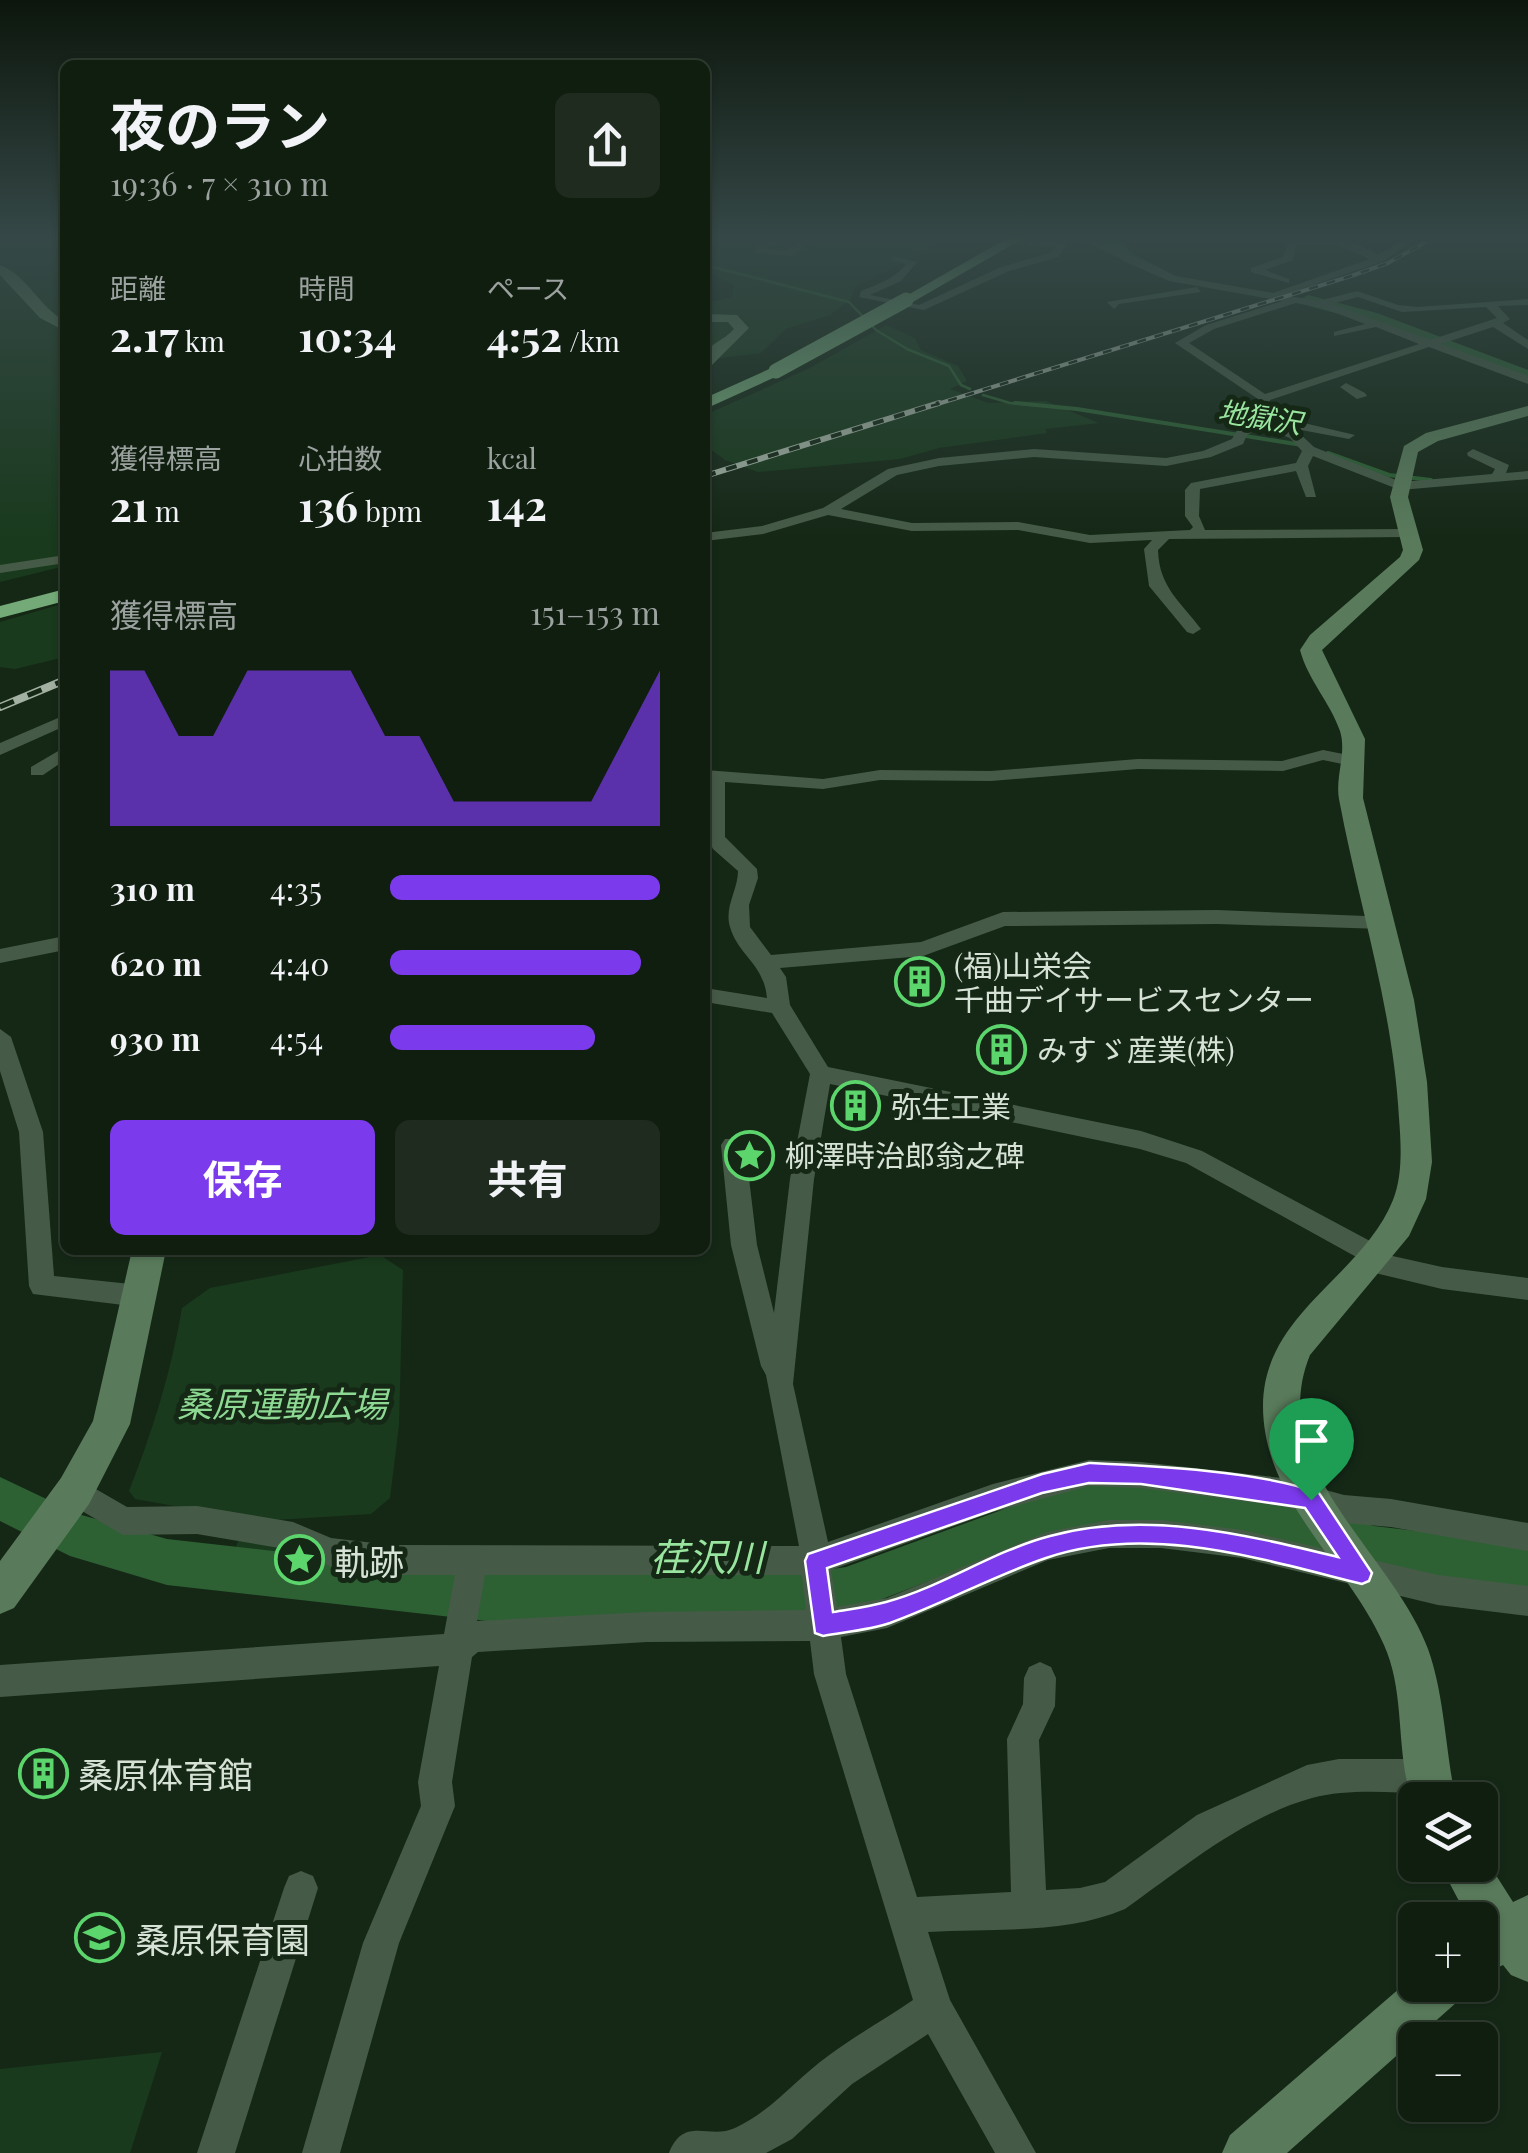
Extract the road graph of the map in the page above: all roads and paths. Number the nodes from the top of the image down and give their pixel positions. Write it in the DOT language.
graph roads {
  1 [pos="731,339"];
  2 [pos="818,339"];
  3 [pos="828,339"];
  4 [pos="1188,339"];
  5 [pos="1196,339"];
  6 [pos="1430,339"];
  7 [pos="1443,339"];
  8 [pos="1437,342"];
  9 [pos="1180,344"];
  10 [pos="710,358"];
  11 [pos="770,369"];
  12 [pos="1332,378"];
  13 [pos="1528,380"];
  14 [pos="1312,384"];
  15 [pos="1346,387"];
  16 [pos="710,393"];
  17 [pos="1361,396"];
  18 [pos="710,401"];
  19 [pos="1263,409"];
  20 [pos="1528,411"];
  21 [pos="1349,435"];
  22 [pos="1306,448"];
  23 [pos="1474,453"];
  24 [pos="1301,466"];
  25 [pos="1528,475"];
  26 [pos="1502,478"];
  27 [pos="1401,480"];
  28 [pos="1311,494"];
  29 [pos="828,511"];
  30 [pos="1409,533"];
  31 [pos="1194,534"];
  32 [pos="710,536"];
  33 [pos="1164,536"];
  34 [pos="60,560"];
  35 [pos="0,569"];
  36 [pos="60,587"];
  37 [pos="60,596"];
  38 [pos="0,603"];
  39 [pos="0,612"];
  40 [pos="1193,629"];
  41 [pos="60,722"];
  42 [pos="0,750"];
  43 [pos="60,755"];
  44 [pos="1352,761"];
  45 [pos="37,771"];
  46 [pos="711,775"];
  47 [pos="1384,922"];
  48 [pos="60,944"];
  49 [pos="0,956"];
  50 [pos="767,962"];
  51 [pos="710,995"];
  52 [pos="779,1007"];
  53 [pos="0,1037"];
  54 [pos="821,1074"];
  55 [pos="733,1145"];
  56 [pos="148,1255"];
  57 [pos="1374,1259"];
  58 [pos="1528,1290"];
  59 [pos="140,1296"];
  60 [pos="779,1384"];
  61 [pos="72,1494"];
  62 [pos="1317,1508"];
  63 [pos="1528,1537"];
  64 [pos="472,1565"];
  65 [pos="816,1566"];
  66 [pos="1359,1570"];
  67 [pos="0,1594"];
  68 [pos="1528,1601"];
  69 [pos="823,1622"];
  70 [pos="458,1639"];
  71 [pos="1040,1678"];
  72 [pos="0,1681"];
  73 [pos="1431,1782"];
  74 [pos="1398,1784"];
  75 [pos="1474,1882"];
  76 [pos="301,1888"];
  77 [pos="1029,1911"];
  78 [pos="906,1915"];
  79 [pos="1511,1940"];
  80 [pos="1421,2002"];
  81 [pos="934,2008"];
  82 [pos="216,2153"];
  83 [pos="322,2153"];
  84 [pos="688,2153"];
  85 [pos="1017,2153"];
  86 [pos="1249,2153"];
  1 -- 10 [label="street"];
  2 -- 11 [label="highway"];
  3 -- 11 [label="highway, bridge"];
  4 -- 9 [label="street"];
  5 -- 9 [label="street"];
  6 -- 8 [label="street"];
  7 -- 8 [label="street"];
  8 -- 12 [label="street"];
  8 -- 13 [label="street"];
  9 -- 19 [label="street"];
  11 -- 16 [label="highway"];
  11 -- 18 [label="highway"];
  12 -- 14 [label="street"];
  12 -- 15 [label="street"];
  14 -- 15 [label="street"];
  14 -- 19 [label="street"];
  15 -- 17 [label="street"];
  19 -- 21 [label="street"];
  19 -- 22 [label="street"];
  19 -- 29 [label="street"];
  20 -- 27 [label="street"];
  22 -- 24 [label="street"];
  22 -- 27 [label="street"];
  23 -- 26 [label="street"];
  24 -- 28 [label="street"];
  24 -- 31 [label="street"];
  25 -- 26 [label="street"];
  26 -- 27 [label="street"];
  27 -- 30 [label="street"];
  29 -- 32 [label="street"];
  29 -- 33 [label="street"];
  30 -- 31 [label="street"];
  30 -- 44 [label="street"];
  31 -- 33 [label="street"];
  33 -- 40 [label="street"];
  34 -- 35 [label="street"];
  36 -- 38 [label="highway"];
  37 -- 39 [label="highway"];
  41 -- 42 [label="street"];
  43 -- 45 [label="street"];
  44 -- 46 [label="street"];
  44 -- 47 [label="street"];
  46 -- 50 [label="street"];
  47 -- 50 [label="street"];
  47 -- 57 [label="street"];
  48 -- 49 [label="street"];
  50 -- 52 [label="street"];
  51 -- 52 [label="street"];
  52 -- 54 [label="street"];
  53 -- 59 [label="street"];
  54 -- 57 [label="street"];
  54 -- 60 [label="street"];
  55 -- 60 [label="street"];
  56 -- 59 [label="street"];
  57 -- 58 [label="street"];
  57 -- 62 [label="street"];
  59 -- 61 [label="street"];
  60 -- 65 [label="street"];
  61 -- 64 [label="street"];
  61 -- 67 [label="street"];
  62 -- 63 [label="street"];
  62 -- 65 [label="street"];
  62 -- 66 [label="street"];
  64 -- 65 [label="street"];
  64 -- 70 [label="street"];
  65 -- 69 [label="street"];
  66 -- 68 [label="street"];
  66 -- 69 [label="street"];
  66 -- 73 [label="street"];
  69 -- 70 [label="street"];
  69 -- 78 [label="street"];
  70 -- 72 [label="street"];
  70 -- 83 [label="street"];
  71 -- 77 [label="street"];
  74 -- 77 [label="street"];
  75 -- 79 [label="street"];
  76 -- 82 [label="street"];
  77 -- 78 [label="street"];
  78 -- 81 [label="street"];
  80 -- 86 [label="street"];
  81 -- 84 [label="street"];
  81 -- 85 [label="street"];
}
